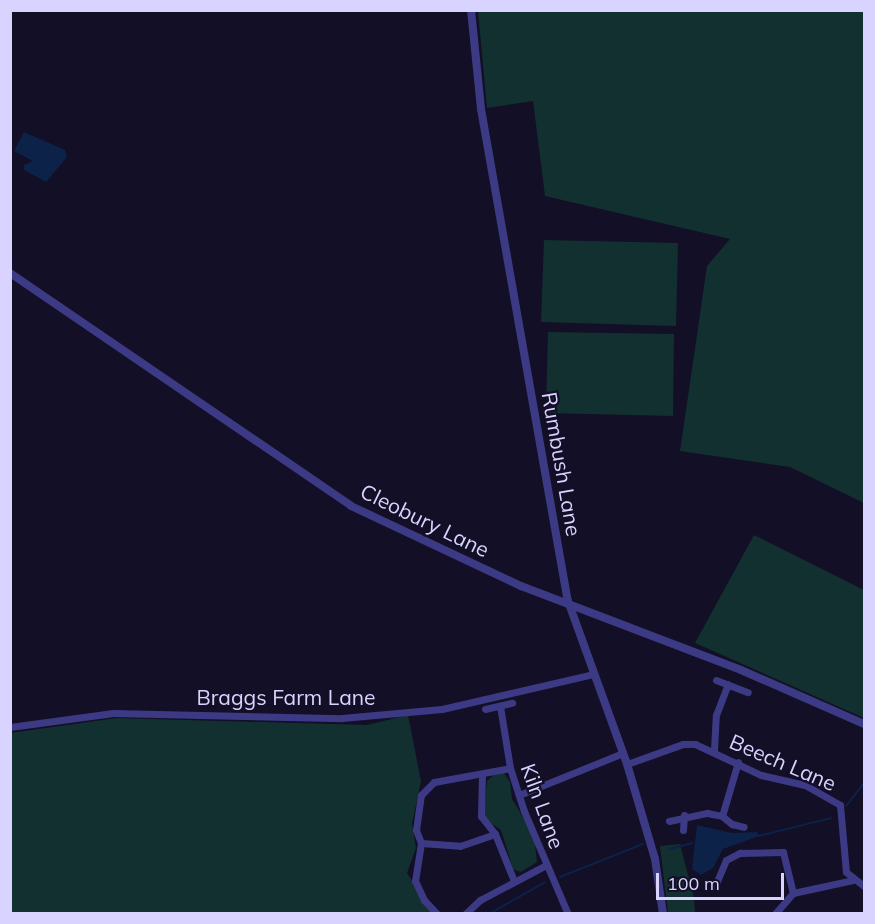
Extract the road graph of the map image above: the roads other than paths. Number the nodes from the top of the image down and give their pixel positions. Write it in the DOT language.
graph roads {
  1 [pos="471,10"];
  2 [pos="10,273"];
  3 [pos="568,601"];
  4 [pos="594,674"];
  5 [pos="717,680"];
  6 [pos="728,684"];
  7 [pos="748,692"];
  8 [pos="512,703"];
  9 [pos="500,706"];
  10 [pos="485,709"];
  11 [pos="864,724"];
  12 [pos="10,727"];
  13 [pos="714,750"];
  14 [pos="623,753"];
  15 [pos="738,762"];
  16 [pos="627,764"];
  17 [pos="510,768"];
  18 [pos="482,774"];
  19 [pos="519,795"];
  20 [pos="684,815"];
  21 [pos="722,816"];
  22 [pos="669,820"];
  23 [pos="744,827"];
  24 [pos="683,830"];
  25 [pos="495,834"];
  26 [pos="421,843"];
  27 [pos="546,865"];
  28 [pos="853,880"];
  29 [pos="514,881"];
  30 [pos="715,886"];
  31 [pos="864,886"];
  32 [pos="793,894"];
  33 [pos="437,914"];
  34 [pos="465,914"];
  35 [pos="568,914"];
  36 [pos="663,914"];
  37 [pos="775,914"];
  1 -- 3 [label="street, Rumbush Lane"];
  2 -- 3 [label="street, Cleobury Lane"];
  3 -- 4 [label="street, Rumbush Lane"];
  3 -- 11 [label="street, Cleobury Lane"];
  4 -- 12 [label="street, Braggs Farm Lane"];
  4 -- 14 [label="street, Rumbush Lane"];
  5 -- 6 [label="street"];
  6 -- 7 [label="street"];
  6 -- 13 [label="street"];
  8 -- 9 [label="street"];
  9 -- 10 [label="street"];
  9 -- 17 [label="street, Kiln Lane"];
  13 -- 15 [label="street, Beech Lane"];
  13 -- 16 [label="street, Beech Lane"];
  14 -- 16 [label="street, Rumbush Lane"];
  14 -- 19 [label="street"];
  15 -- 21 [label="street"];
  15 -- 28 [label="street, Beech Lane"];
  16 -- 36 [label="street, Rumbush Lane"];
  17 -- 18 [label="street"];
  17 -- 19 [label="street, Kiln Lane"];
  18 -- 25 [label="street"];
  18 -- 26 [label="street"];
  19 -- 27 [label="street, Kiln Lane"];
  20 -- 21 [label="street"];
  20 -- 22 [label="street"];
  20 -- 24 [label="street"];
  21 -- 23 [label="street"];
  25 -- 26 [label="street"];
  25 -- 29 [label="street"];
  26 -- 33 [label="street"];
  27 -- 29 [label="street"];
  27 -- 35 [label="street, Kiln Lane"];
  28 -- 31 [label="street"];
  28 -- 32 [label="street"];
  29 -- 34 [label="street"];
  30 -- 32 [label="street"];
  32 -- 37 [label="street"];
}
